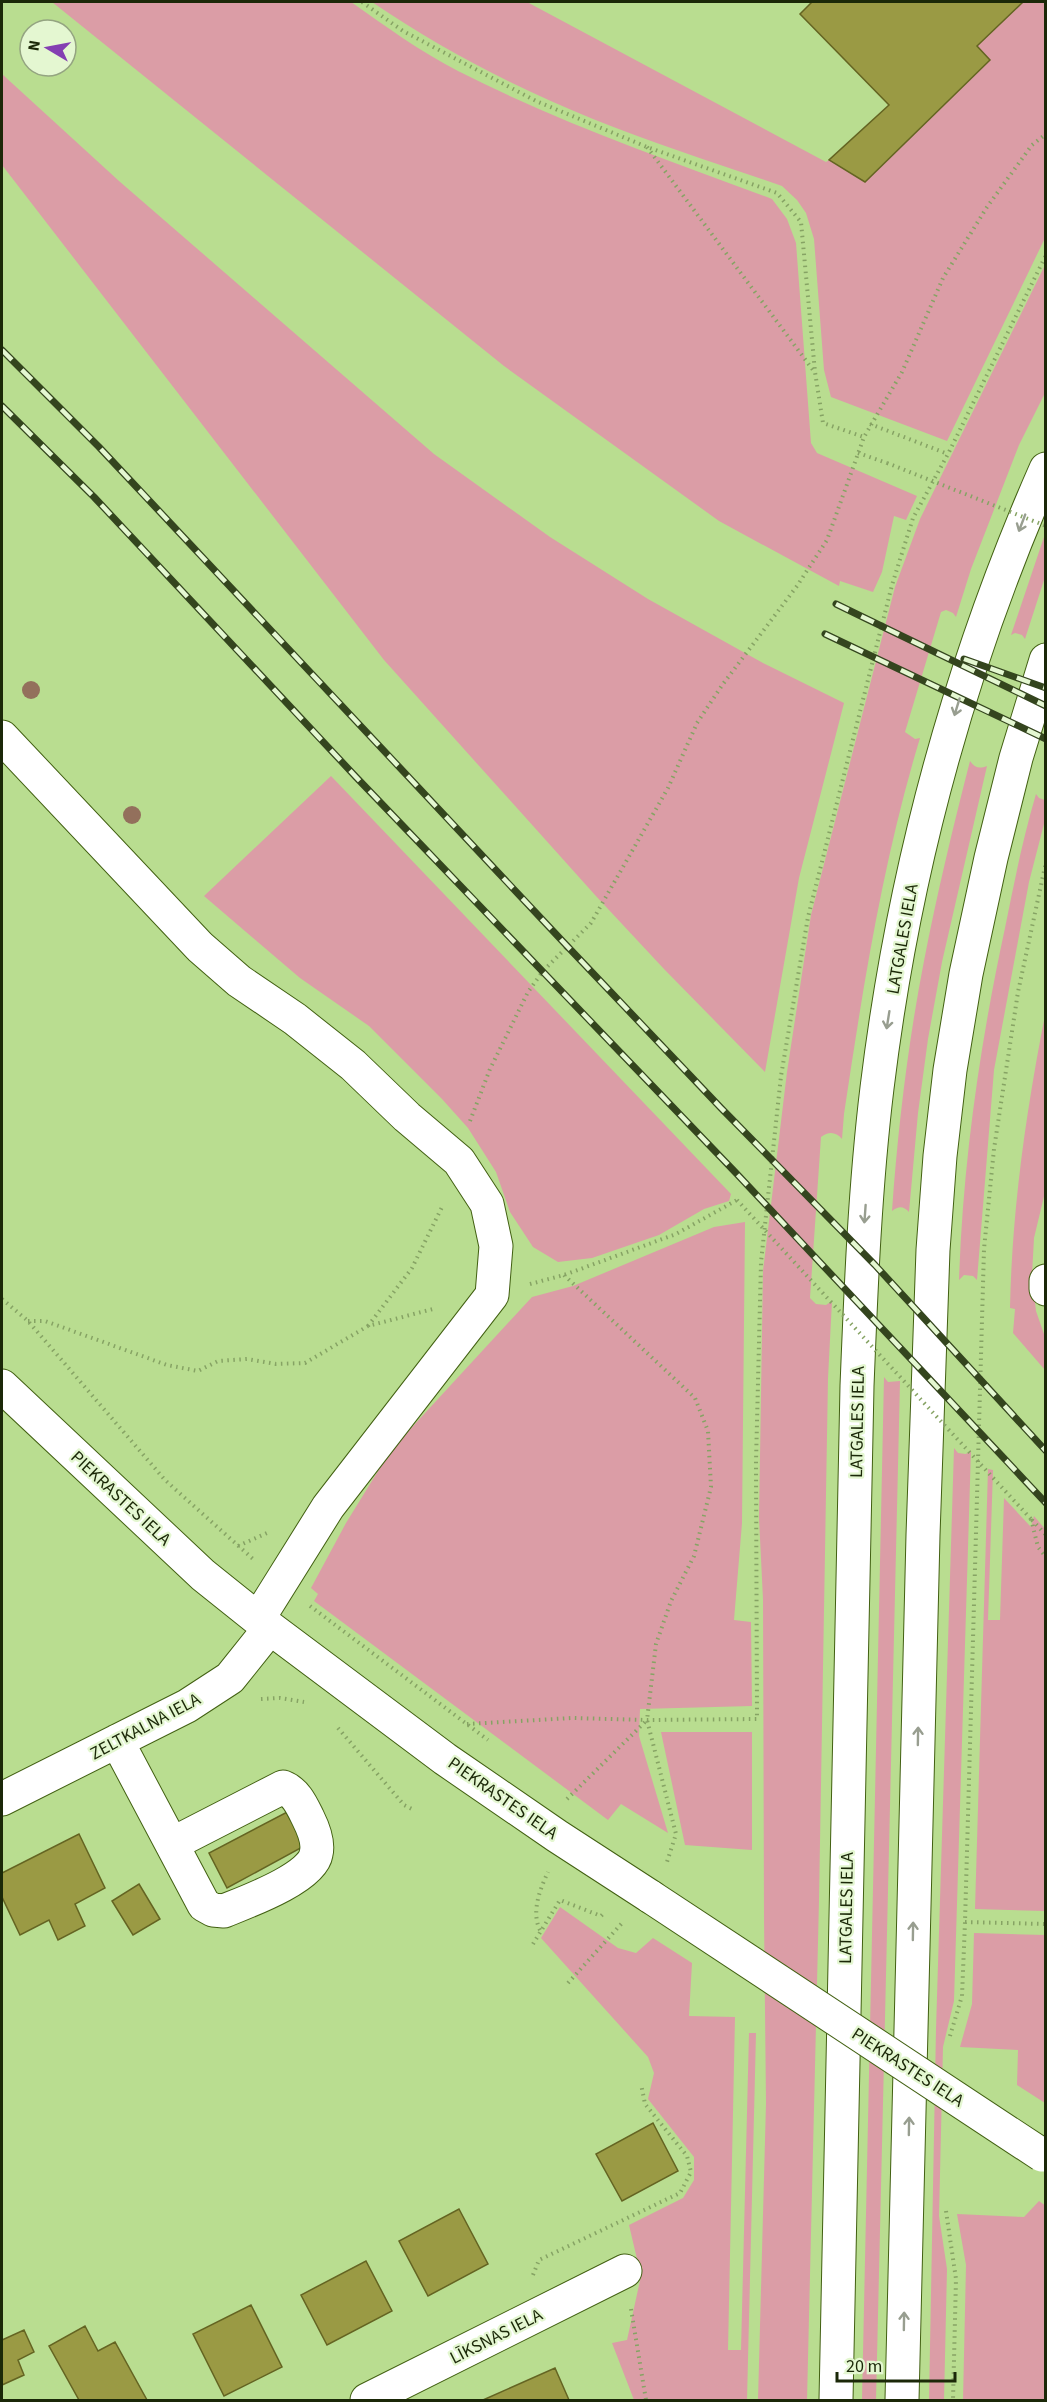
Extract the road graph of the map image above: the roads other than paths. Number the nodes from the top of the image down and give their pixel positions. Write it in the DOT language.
graph roads {
  1 [pos="1046,470"];
  2 [pos="1046,660"];
  3 [pos="2,737"];
  4 [pos="1046,1281"];
  5 [pos="1046,1289"];
  6 [pos="2,1386"];
  7 [pos="264,1624"];
  8 [pos="117,1742"];
  9 [pos="2,1799"];
  10 [pos="172,1844"];
  11 [pos="1044,2157"];
  12 [pos="625,2271"];
  13 [pos="367,2400"];
  14 [pos="836,2400"];
  15 [pos="902,2400"];
  1 -- 14 [label="street, LATGALES IELA, one-way"];
  15 -- 2 [label="street, one-way"];
  3 -- 7 [label="street, ZELTKALNA IELA"];
  4 -- 5 [label="street"];
  6 -- 7 [label="street, PIEKRASTES IELA"];
  7 -- 8 [label="street, ZELTKALNA IELA"];
  7 -- 11 [label="street, PIEKRASTES IELA, bridge"];
  8 -- 9 [label="street, ZELTKALNA IELA"];
  8 -- 10 [label="street"];
  12 -- 13 [label="street, LĪKSNAS IELA"];
}
